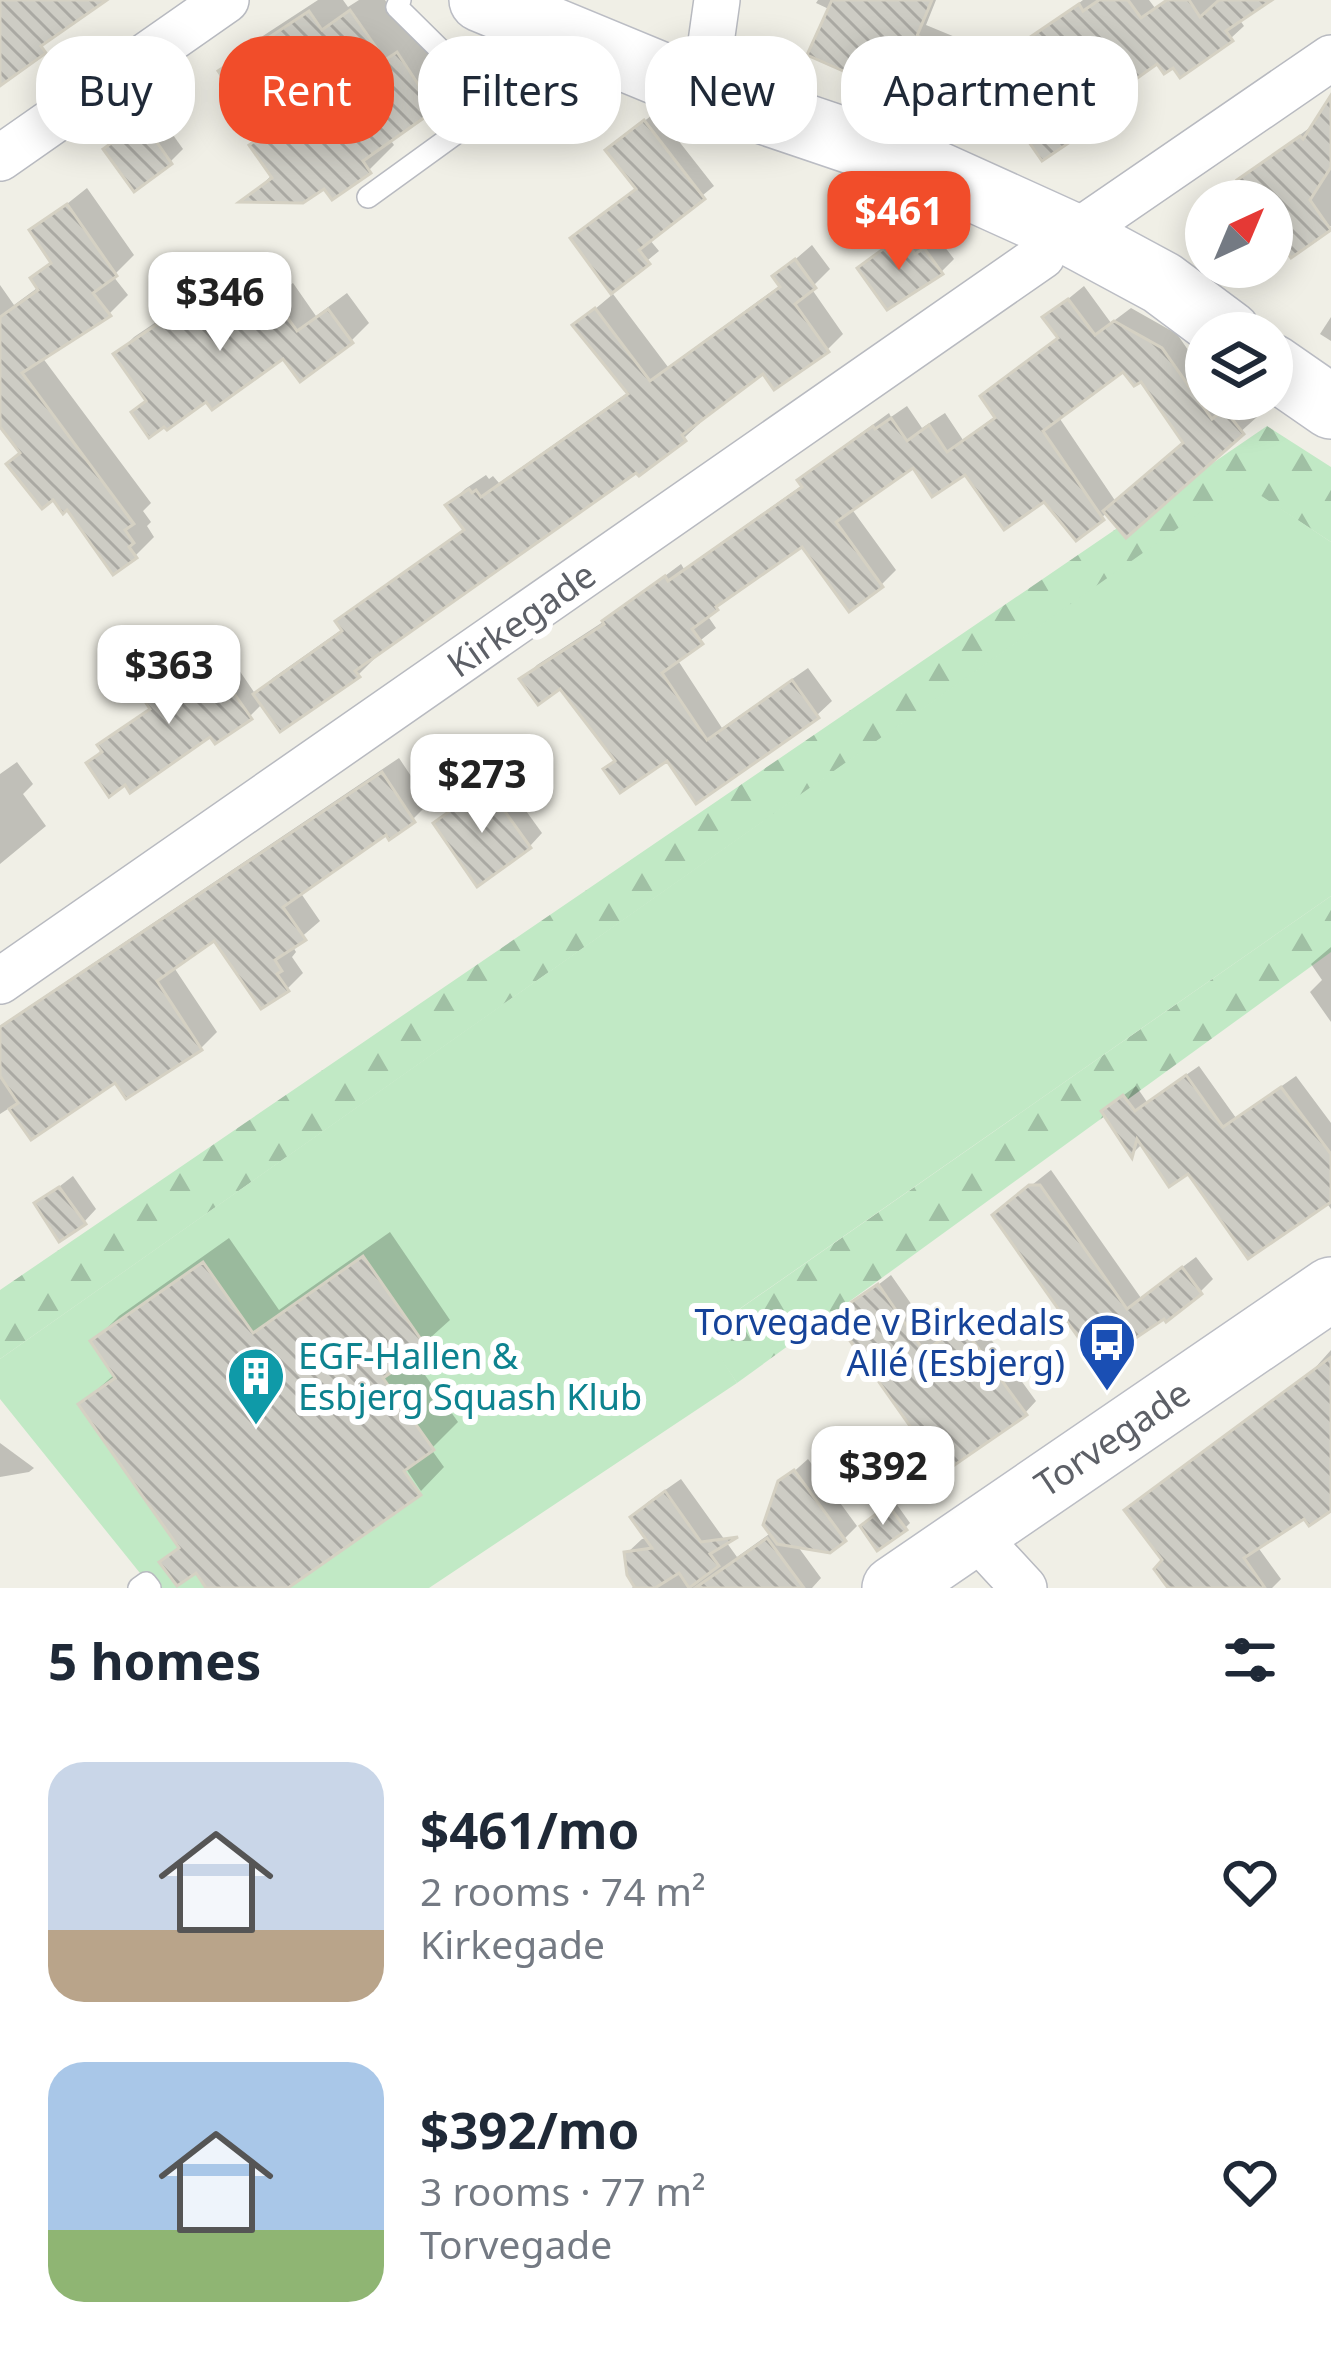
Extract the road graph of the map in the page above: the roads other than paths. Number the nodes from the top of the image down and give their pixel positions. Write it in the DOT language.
graph roads {
  1 [pos="226,0"];
  2 [pos="400,0"];
  3 [pos="481,0"];
  4 [pos="718,0"];
  5 [pos="540,26"];
  6 [pos="426,36"];
  7 [pos="530,36"];
  8 [pos="713,36"];
  9 [pos="1331,58"];
  10 [pos="645,68"];
  11 [pos="817,133"];
  12 [pos="441,144"];
  13 [pos="0,158"];
  14 [pos="368,197"];
  15 [pos="1058,246"];
  16 [pos="1200,312"];
  17 [pos="1185,326"];
  18 [pos="0,981"];
  19 [pos="1331,1289"];
  20 [pos="973,1533"];
  21 [pos="139,1588"];
  22 [pos="150,1588"];
  23 [pos="894,1588"];
  24 [pos="1024,1588"];
  1 -- 13 [label="street"];
  2 -- 6 [label="lane"];
  3 -- 5 [label="street"];
  4 -- 8 [label="street"];
  5 -- 7 [label="lane"];
  5 -- 10 [label="street"];
  9 -- 15 [label="street, Kirkegade"];
  11 -- 15 [label="street"];
  12 -- 14 [label="lane"];
  15 -- 16 [label="street"];
  15 -- 17 [label="street"];
  15 -- 18 [label="street, Kirkegade"];
  19 -- 20 [label="street, Torvegade"];
  20 -- 23 [label="street, Torvegade"];
  20 -- 24 [label="street"];
  21 -- 22 [label="lane"];
}
